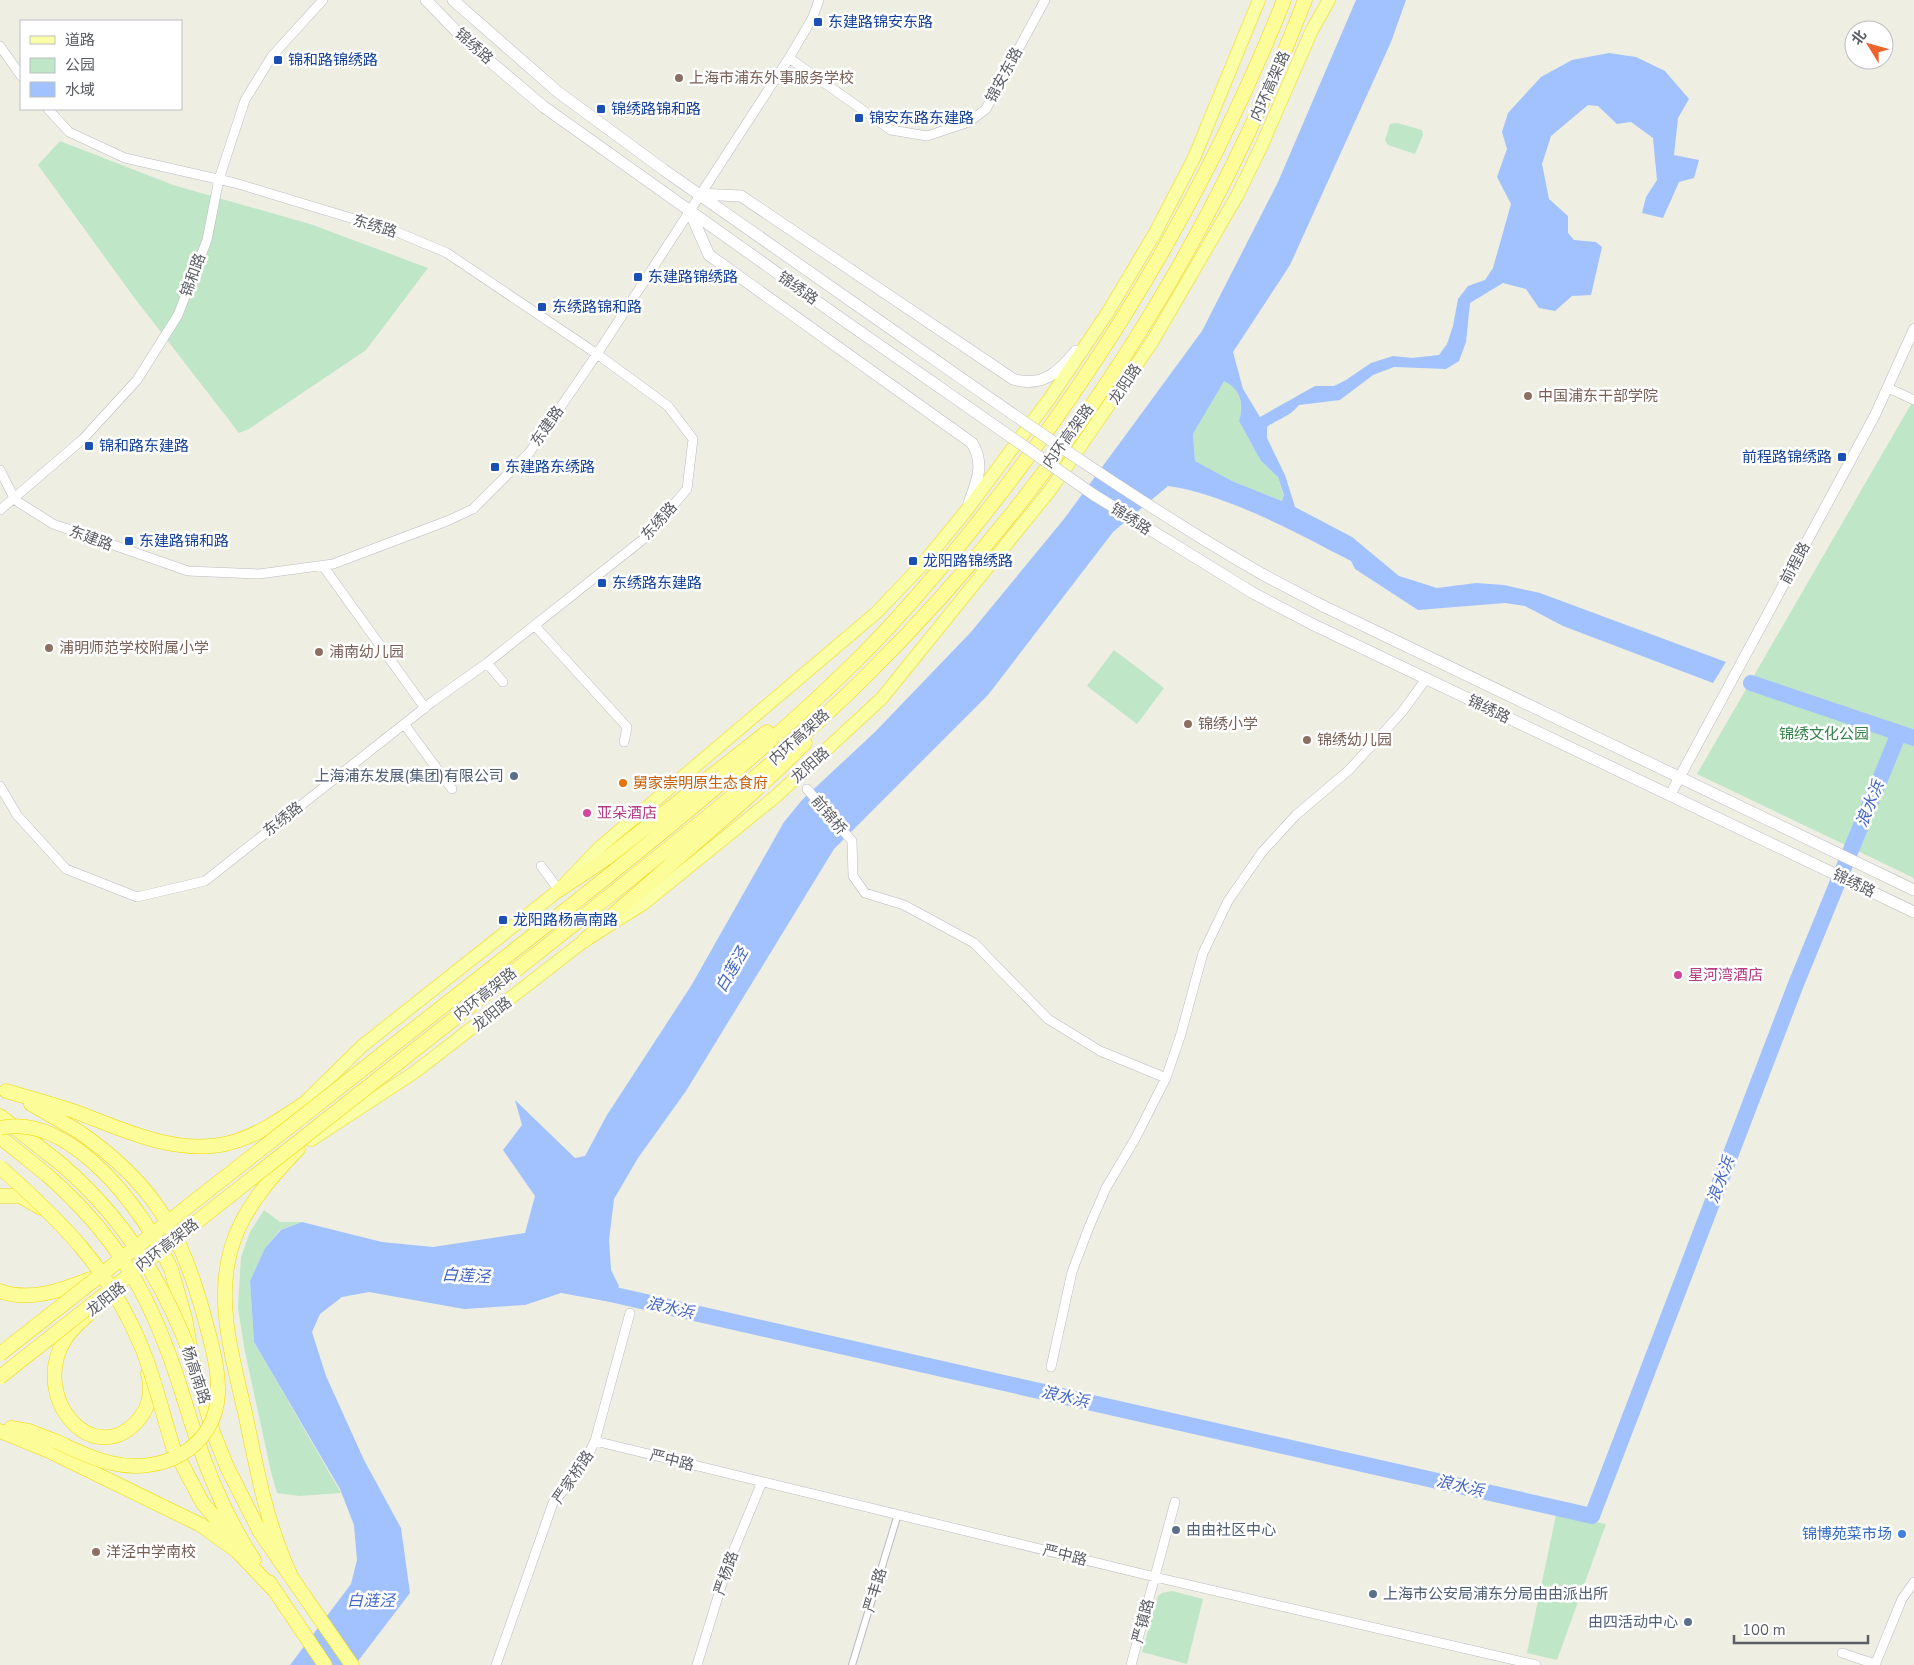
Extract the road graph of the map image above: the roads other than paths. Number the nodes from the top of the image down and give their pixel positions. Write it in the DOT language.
graph roads {
  1 [pos="322,0"];
  2 [pos="426,0"];
  3 [pos="453,0"];
  4 [pos="819,0"];
  5 [pos="1045,0"];
  6 [pos="1259,0"];
  7 [pos="1274,0"];
  8 [pos="1284,0"];
  9 [pos="1305,0"];
  10 [pos="1329,0"];
  11 [pos="0,46"];
  12 [pos="789,58"];
  13 [pos="20,75"];
  14 [pos="49,110"];
  15 [pos="1228,130"];
  16 [pos="219,180"];
  17 [pos="699,194"];
  18 [pos="689,210"];
  19 [pos="1120,293"];
  20 [pos="1914,329"];
  21 [pos="597,354"];
  22 [pos="1888,388"];
  23 [pos="1914,400"];
  24 [pos="0,470"];
  25 [pos="15,500"];
  26 [pos="0,510"];
  27 [pos="966,511"];
  28 [pos="323,566"];
  29 [pos="535,626"];
  30 [pos="487,663"];
  31 [pos="854,663"];
  32 [pos="867,675"];
  33 [pos="1426,679"];
  34 [pos="503,682"];
  35 [pos="425,708"];
  36 [pos="404,724"];
  37 [pos="624,742"];
  38 [pos="1679,778"];
  39 [pos="0,786"];
  40 [pos="452,789"];
  41 [pos="807,789"];
  42 [pos="1670,795"];
  43 [pos="541,866"];
  44 [pos="558,890"];
  45 [pos="1914,890"];
  46 [pos="1914,912"];
  47 [pos="584,942"];
  48 [pos="1166,1078"];
  49 [pos="3,1089"];
  50 [pos="302,1105"];
  51 [pos="0,1116"];
  52 [pos="0,1128"];
  53 [pos="0,1137"];
  54 [pos="298,1149"];
  55 [pos="0,1167"];
  56 [pos="0,1196"];
  57 [pos="60,1222"];
  58 [pos="90,1278"];
  59 [pos="0,1291"];
  60 [pos="94,1309"];
  61 [pos="630,1313"];
  62 [pos="0,1349"];
  63 [pos="142,1350"];
  64 [pos="0,1354"];
  65 [pos="192,1358"];
  66 [pos="1051,1367"];
  67 [pos="0,1376"];
  68 [pos="0,1384"];
  69 [pos="0,1430"];
  70 [pos="596,1441"];
  71 [pos="52,1446"];
  72 [pos="762,1482"];
  73 [pos="1175,1502"];
  74 [pos="898,1514"];
  75 [pos="290,1574"];
  76 [pos="1155,1577"];
  77 [pos="1914,1582"];
  78 [pos="273,1589"];
  79 [pos="1842,1653"];
  80 [pos="325,1665"];
  81 [pos="352,1665"];
  82 [pos="496,1665"];
  83 [pos="697,1665"];
  84 [pos="852,1665"];
  85 [pos="1131,1665"];
  86 [pos="1536,1665"];
  87 [pos="1875,1665"];
  1 -- 16 [label="street, 锦和路"];
  2 -- 18 [label="main road, 锦绣路"];
  3 -- 17 [label="main road, 锦绣路"];
  4 -- 12 [label="street, 东建路"];
  5 -- 12 [label="street, 锦安东路"];
  6 -- 19 [label="main road, 龙阳路"];
  7 -- 15 [label="highway"];
  8 -- 15 [label="highway, 内环高架路"];
  9 -- 32 [label="highway, 内环高架路"];
  10 -- 47 [label="main road, 龙阳路"];
  11 -- 13 [label="street"];
  12 -- 17 [label="street, 东建路"];
  14 -- 16 [label="street, 东绣路"];
  15 -- 31 [label="highway, 内环高架路"];
  16 -- 21 [label="street, 东绣路"];
  16 -- 25 [label="street, 锦和路"];
  17 -- 18 [label="street, 东建路"];
  17 -- 19 [label="main road"];
  17 -- 38 [label="main road, 锦绣路, bridge"];
  18 -- 21 [label="street, 东建路"];
  18 -- 27 [label="main road"];
  18 -- 33 [label="main road, 锦绣路, bridge"];
  19 -- 27 [label="main road, 龙阳路"];
  20 -- 22 [label="street, 前程路"];
  21 -- 28 [label="street, 东建路"];
  21 -- 29 [label="street, 东绣路"];
  22 -- 23 [label="street"];
  22 -- 38 [label="street, 前程路"];
  24 -- 25 [label="street"];
  25 -- 26 [label="street, 锦和路"];
  25 -- 28 [label="street, 东建路"];
  27 -- 44 [label="main road, 龙阳路"];
  28 -- 35 [label="street"];
  29 -- 30 [label="street, 东绣路"];
  29 -- 37 [label="street"];
  30 -- 34 [label="street"];
  30 -- 35 [label="street, 东绣路"];
  31 -- 44 [label="highway"];
  31 -- 64 [label="highway, 内环高架路, bridge"];
  32 -- 47 [label="highway"];
  32 -- 67 [label="highway, 内环高架路, bridge"];
  33 -- 42 [label="main road, 锦绣路"];
  33 -- 48 [label="street"];
  35 -- 36 [label="street, 东绣路"];
  36 -- 39 [label="street, 东绣路"];
  36 -- 40 [label="street"];
  38 -- 42 [label="street, 前程路"];
  38 -- 45 [label="main road, 锦绣路"];
  41 -- 48 [label="street, 前锦桥"];
  42 -- 46 [label="main road, 锦绣路"];
  43 -- 44 [label="street"];
  44 -- 50 [label="main road, 龙阳路"];
  47 -- 54 [label="main road, 龙阳路"];
  48 -- 66 [label="street"];
  49 -- 50 [label="highway"];
  49 -- 71 [label="highway, bridge"];
  50 -- 58 [label="main road, 龙阳路"];
  51 -- 65 [label="highway, 杨高南路, bridge"];
  52 -- 65 [label="highway, bridge"];
  53 -- 78 [label="highway, 杨高南路, bridge"];
  54 -- 60 [label="main road, 龙阳路"];
  54 -- 75 [label="highway"];
  55 -- 57 [label="highway, bridge"];
  56 -- 57 [label="highway, bridge"];
  57 -- 63 [label="highway, bridge"];
  58 -- 59 [label="highway"];
  58 -- 62 [label="main road, 龙阳路"];
  60 -- 63 [label="highway, bridge"];
  60 -- 68 [label="main road, 龙阳路"];
  61 -- 70 [label="street, 严家桥路"];
  63 -- 78 [label="highway, bridge"];
  65 -- 75 [label="highway, 杨高南路"];
  69 -- 71 [label="highway"];
  70 -- 72 [label="street, 严中路"];
  70 -- 82 [label="street, 严家桥路"];
  71 -- 78 [label="highway"];
  72 -- 74 [label="street, 严中路"];
  72 -- 83 [label="street, 严杨路"];
  73 -- 76 [label="street, 严镇路"];
  74 -- 76 [label="street, 严中路"];
  74 -- 84 [label="street, 严丰路"];
  75 -- 81 [label="highway, 杨高南路"];
  76 -- 85 [label="street, 严镇路"];
  76 -- 86 [label="street, 严中路"];
  77 -- 87 [label="street"];
  78 -- 80 [label="highway, 杨高南路"];
  79 -- 87 [label="street"];
}
